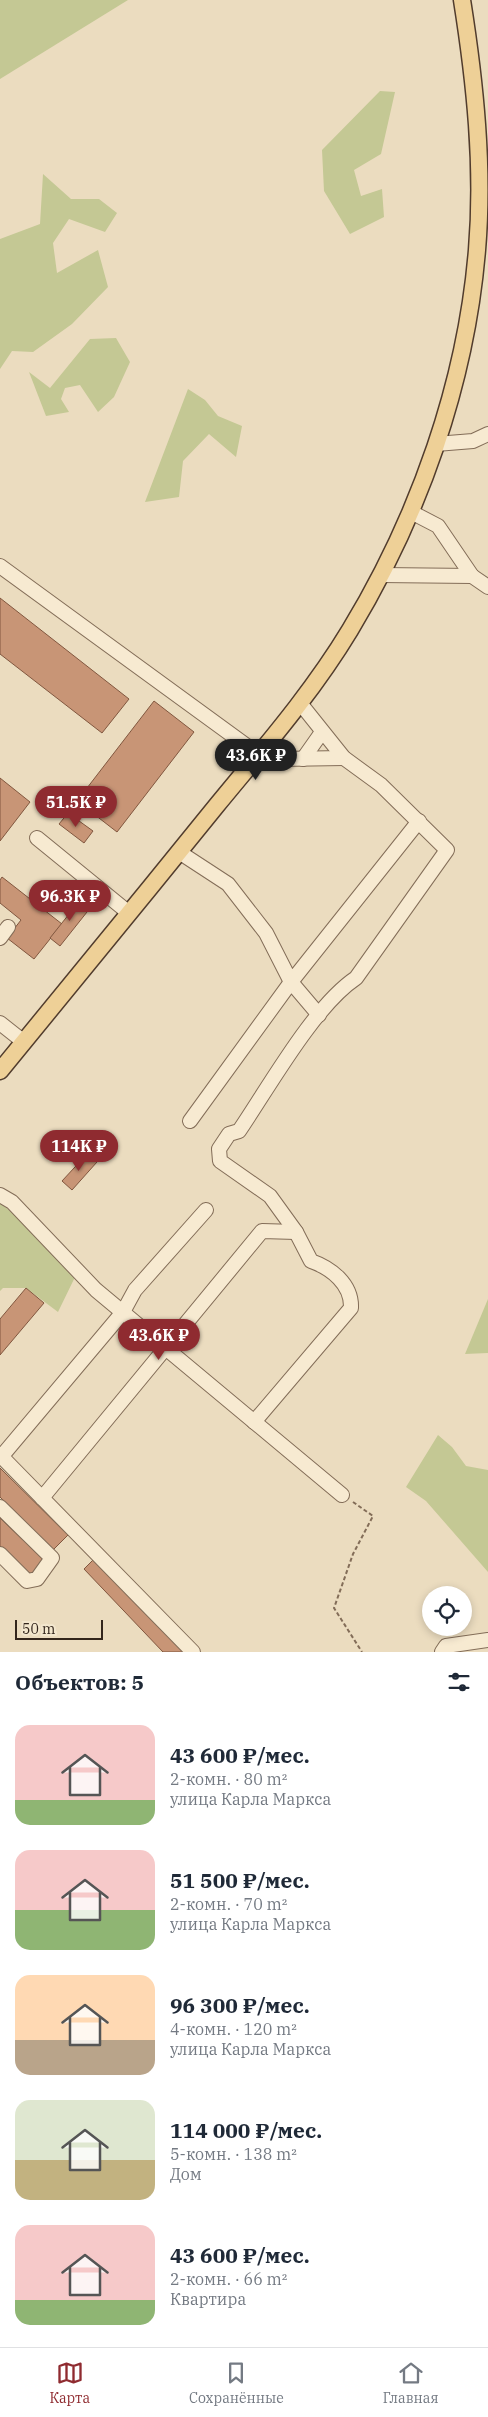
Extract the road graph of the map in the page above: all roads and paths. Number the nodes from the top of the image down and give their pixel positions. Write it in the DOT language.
graph roads {
  1 [pos="462,0"];
  2 [pos="488,434"];
  3 [pos="436,444"];
  4 [pos="411,512"];
  5 [pos="0,566"];
  6 [pos="381,575"];
  7 [pos="472,576"];
  8 [pos="488,587"];
  9 [pos="300,703"];
  10 [pos="322,732"];
  11 [pos="258,754"];
  12 [pos="344,758"];
  13 [pos="303,759"];
  14 [pos="419,821"];
  15 [pos="37,838"];
  16 [pos="179,852"];
  17 [pos="129,913"];
  18 [pos="292,982"];
  19 [pos="319,1015"];
  20 [pos="0,1023"];
  21 [pos="24,1042"];
  22 [pos="0,1071"];
  23 [pos="190,1121"];
  24 [pos="0,1195"];
  25 [pos="206,1210"];
  26 [pos="296,1232"];
  27 [pos="122,1312"];
  28 [pos="166,1348"];
  29 [pos="254,1422"];
  30 [pos="1,1456"];
  31 [pos="342,1495"];
  32 [pos="42,1498"];
  33 [pos="0,1507"];
  34 [pos="0,1554"];
  35 [pos="488,1640"];
  36 [pos="192,1652"];
  37 [pos="362,1652"];
  38 [pos="442,1652"];
  1 -- 3 [label="main road"];
  2 -- 3 [label="street"];
  3 -- 4 [label="main road"];
  4 -- 6 [label="main road"];
  4 -- 7 [label="street"];
  5 -- 11 [label="street"];
  6 -- 7 [label="street"];
  6 -- 9 [label="main road"];
  7 -- 8 [label="street"];
  9 -- 10 [label="street"];
  9 -- 11 [label="main road"];
  10 -- 12 [label="street"];
  10 -- 13 [label="street"];
  11 -- 13 [label="street"];
  11 -- 16 [label="main road"];
  12 -- 13 [label="street"];
  12 -- 14 [label="street"];
  14 -- 18 [label="street"];
  14 -- 19 [label="street"];
  15 -- 17 [label="street"];
  16 -- 17 [label="main road"];
  16 -- 18 [label="street"];
  17 -- 21 [label="main road"];
  18 -- 19 [label="street"];
  18 -- 23 [label="street"];
  19 -- 26 [label="street"];
  20 -- 21 [label="street"];
  21 -- 22 [label="main road"];
  24 -- 27 [label="street"];
  25 -- 27 [label="street"];
  26 -- 28 [label="street"];
  26 -- 29 [label="street"];
  27 -- 28 [label="street"];
  27 -- 30 [label="street"];
  28 -- 29 [label="street"];
  28 -- 32 [label="street"];
  29 -- 31 [label="street"];
  30 -- 32 [label="street"];
  31 -- 37 [label="path"];
  32 -- 36 [label="street"];
  33 -- 34 [label="street"];
  35 -- 38 [label="street"];
}
